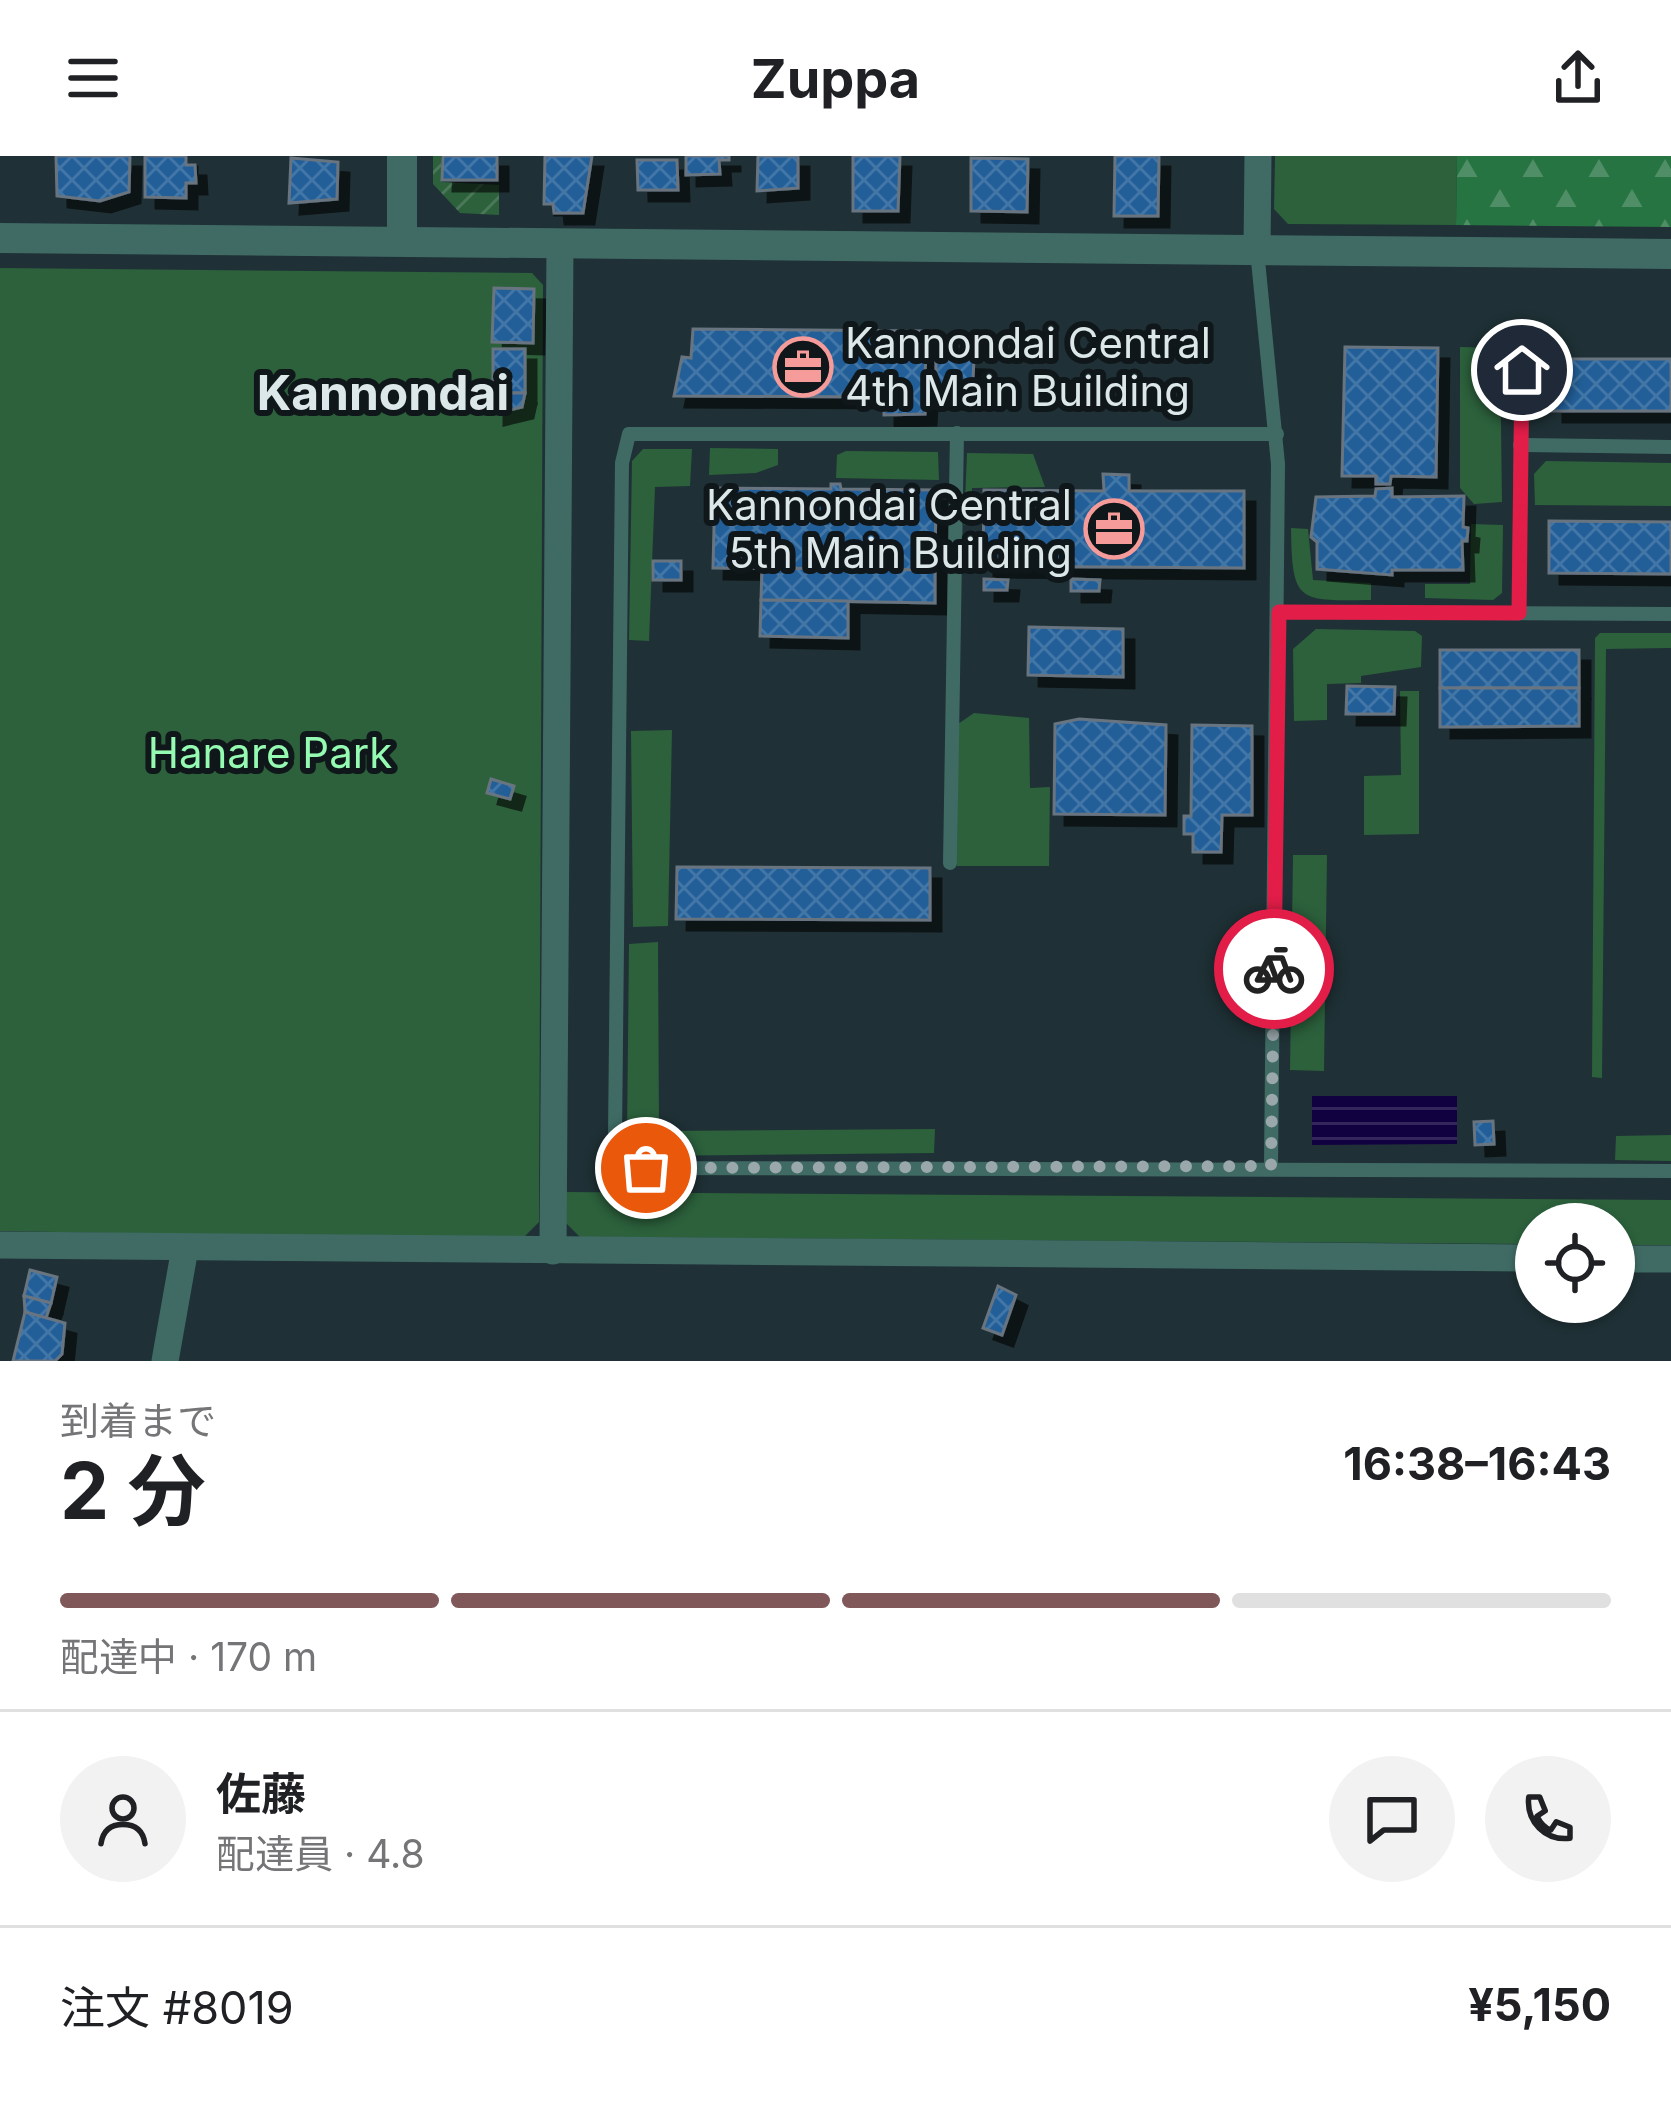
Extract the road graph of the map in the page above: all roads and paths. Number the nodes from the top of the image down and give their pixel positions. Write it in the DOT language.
graph roads {
  1 [pos="402,156"];
  2 [pos="1258,156"];
  3 [pos="0,238"];
  4 [pos="402,242"];
  5 [pos="560,243"];
  6 [pos="1256,250"];
  7 [pos="1671,254"];
  8 [pos="1522,332"];
  9 [pos="957,433"];
  10 [pos="1277,434"];
  11 [pos="1520,446"];
  12 [pos="1671,447"];
  13 [pos="1279,612"];
  14 [pos="1519,613"];
  15 [pos="1671,614"];
  16 [pos="950,863"];
  17 [pos="1271,1166"];
  18 [pos="1671,1172"];
  19 [pos="0,1246"];
  20 [pos="185,1248"];
  21 [pos="553,1251"];
  22 [pos="1515,1258"];
  23 [pos="1635,1259"];
  24 [pos="1671,1259"];
  25 [pos="165,1361"];
  1 -- 4 [label="street"];
  2 -- 6 [label="street"];
  3 -- 4 [label="street"];
  4 -- 5 [label="street"];
  5 -- 6 [label="street"];
  5 -- 21 [label="street"];
  6 -- 7 [label="street"];
  6 -- 10 [label="lane"];
  8 -- 11 [label="lane"];
  9 -- 10 [label="lane"];
  9 -- 16 [label="lane"];
  9 -- 17 [label="lane"];
  10 -- 13 [label="lane"];
  11 -- 12 [label="lane"];
  11 -- 14 [label="lane"];
  13 -- 14 [label="lane"];
  13 -- 17 [label="lane"];
  14 -- 15 [label="lane"];
  17 -- 18 [label="lane"];
  19 -- 20 [label="street"];
  20 -- 21 [label="street"];
  20 -- 25 [label="street"];
  21 -- 22 [label="street"];
  23 -- 24 [label="street"];
}
